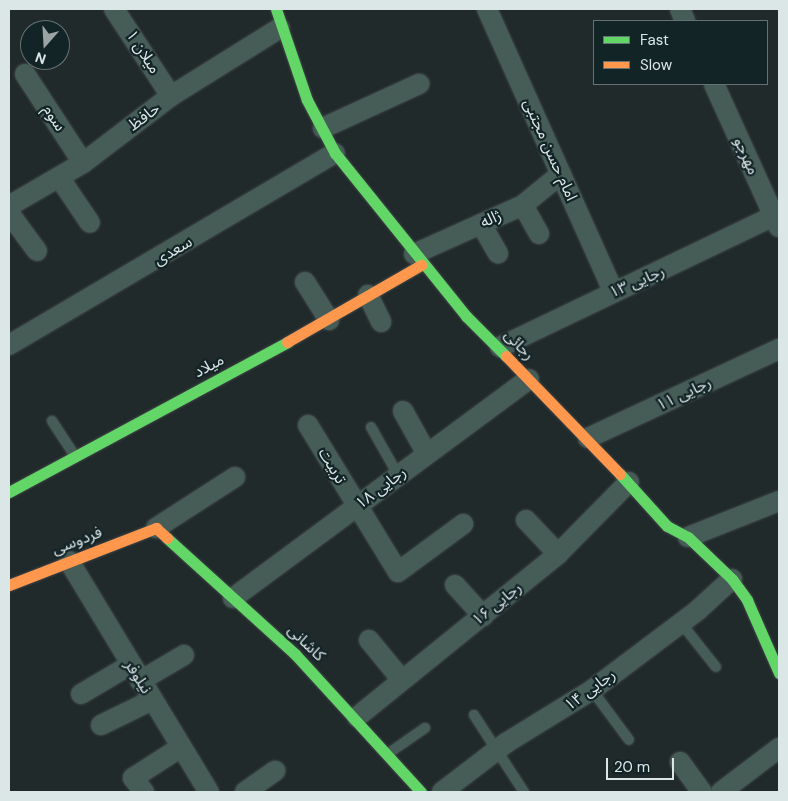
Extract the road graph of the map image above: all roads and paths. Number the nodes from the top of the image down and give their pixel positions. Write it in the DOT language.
graph roads {
  1 [pos="114,9"];
  2 [pos="487,9"];
  3 [pos="278,18"];
  4 [pos="25,74"];
  5 [pos="419,84"];
  6 [pos="715,85"];
  7 [pos="172,96"];
  8 [pos="324,128"];
  9 [pos="335,153"];
  10 [pos="83,163"];
  11 [pos="561,174"];
  12 [pos="59,177"];
  13 [pos="771,191"];
  14 [pos="523,205"];
  15 [pos="9,206"];
  16 [pos="9,212"];
  17 [pos="777,222"];
  18 [pos="90,223"];
  19 [pos="481,224"];
  20 [pos="538,234"];
  21 [pos="37,251"];
  22 [pos="498,254"];
  23 [pos="418,259"];
  24 [pos="305,282"];
  25 [pos="613,291"];
  26 [pos="368,295"];
  27 [pos="329,320"];
  28 [pos="381,322"];
  29 [pos="9,345"];
  30 [pos="500,347"];
  31 [pos="779,349"];
  32 [pos="529,378"];
  33 [pos="403,411"];
  34 [pos="52,422"];
  35 [pos="308,426"];
  36 [pos="371,427"];
  37 [pos="588,438"];
  38 [pos="428,454"];
  39 [pos="76,456"];
  40 [pos="398,475"];
  41 [pos="235,477"];
  42 [pos="629,482"];
  43 [pos="9,492"];
  44 [pos="779,502"];
  45 [pos="356,506"];
  46 [pos="526,520"];
  47 [pos="462,524"];
  48 [pos="156,528"];
  49 [pos="688,537"];
  50 [pos="558,554"];
  51 [pos="69,561"];
  52 [pos="732,579"];
  53 [pos="9,585"];
  54 [pos="455,585"];
  55 [pos="233,598"];
  56 [pos="483,616"];
  57 [pos="681,623"];
  58 [pos="369,640"];
  59 [pos="184,655"];
  60 [pos="716,667"];
  61 [pos="135,673"];
  62 [pos="779,673"];
  63 [pos="401,679"];
  64 [pos="592,690"];
  65 [pos="81,694"];
  66 [pos="152,700"];
  67 [pos="474,715"];
  68 [pos="356,717"];
  69 [pos="101,725"];
  70 [pos="425,728"];
  71 [pos="628,740"];
  72 [pos="181,746"];
  73 [pos="779,748"];
  74 [pos="389,753"];
  75 [pos="497,753"];
  76 [pos="680,762"];
  77 [pos="275,771"];
  78 [pos="144,792"];
  79 [pos="209,792"];
  80 [pos="245,792"];
  81 [pos="421,792"];
  82 [pos="442,792"];
  83 [pos="524,792"];
  84 [pos="702,792"];
  85 [pos="721,792"];
  1 -- 7 [label="street, میلان ۱"];
  2 -- 11 [label="street, امام حسن مجتبی"];
  3 -- 7 [label="street, حافظ"];
  3 -- 8 [label="street, رجائی"];
  4 -- 10 [label="street, سوم"];
  5 -- 8 [label="street"];
  6 -- 13 [label="street, مهرجو"];
  7 -- 10 [label="street, حافظ"];
  8 -- 9 [label="street, رجائی"];
  9 -- 23 [label="street, رجائی"];
  9 -- 29 [label="street, سعدی"];
  10 -- 12 [label="street, حافظ"];
  11 -- 14 [label="street, ژاله"];
  11 -- 25 [label="street, امام حسن مجتبی"];
  12 -- 15 [label="street, حافظ"];
  12 -- 18 [label="street"];
  13 -- 17 [label="street, مهرجو"];
  14 -- 19 [label="street, ژاله"];
  14 -- 20 [label="street"];
  16 -- 21 [label="street"];
  17 -- 25 [label="street, رجایی ۱۳"];
  19 -- 22 [label="street"];
  19 -- 23 [label="street, ژاله"];
  23 -- 26 [label="street, میلاد"];
  23 -- 30 [label="street, رجائی"];
  24 -- 27 [label="street"];
  25 -- 30 [label="street, رجایی ۱۳"];
  26 -- 27 [label="street, میلاد"];
  26 -- 28 [label="street"];
  27 -- 39 [label="street, میلاد"];
  30 -- 32 [label="street, رجائی"];
  31 -- 37 [label="street, رجایی ۱۱"];
  32 -- 37 [label="street, رجائی"];
  32 -- 38 [label="street, رجایی ۱۸"];
  33 -- 38 [label="street"];
  34 -- 39 [label="lane"];
  35 -- 45 [label="street, تربیت"];
  36 -- 40 [label="lane"];
  37 -- 42 [label="street, رجائی"];
  38 -- 40 [label="street, رجایی ۱۸"];
  39 -- 43 [label="street, میلاد"];
  40 -- 45 [label="street, رجایی ۱۸"];
  41 -- 48 [label="street"];
  42 -- 49 [label="street, رجائی"];
  42 -- 50 [label="street, رجایی ۱۶"];
  44 -- 49 [label="street"];
  45 -- 47 [label="street, تربیت"];
  45 -- 55 [label="street, رجایی ۱۸"];
  46 -- 50 [label="street"];
  48 -- 51 [label="street, فردوسی"];
  48 -- 55 [label="street, کاشانی"];
  49 -- 52 [label="street, رجائی"];
  50 -- 56 [label="street, رجایی ۱۶"];
  51 -- 53 [label="street, فردوسی"];
  51 -- 61 [label="street, نیلوفر"];
  52 -- 57 [label="street, رجایی ۱۴"];
  52 -- 62 [label="street, رجائی"];
  54 -- 56 [label="street"];
  55 -- 68 [label="street, کاشانی"];
  56 -- 63 [label="street, رجایی ۱۶"];
  57 -- 60 [label="lane"];
  57 -- 64 [label="street, رجایی ۱۴"];
  58 -- 63 [label="street"];
  59 -- 61 [label="street"];
  61 -- 65 [label="street"];
  61 -- 66 [label="street, نیلوفر"];
  63 -- 68 [label="street, رجایی ۱۶"];
  64 -- 71 [label="lane"];
  64 -- 75 [label="street, رجایی ۱۴"];
  66 -- 69 [label="street"];
  66 -- 72 [label="street, نیلوفر"];
  67 -- 75 [label="lane"];
  68 -- 74 [label="street, کاشانی"];
  70 -- 74 [label="lane"];
  72 -- 78 [label="street"];
  72 -- 79 [label="street, نیلوفر"];
  73 -- 85 [label="street"];
  74 -- 81 [label="street, کاشانی"];
  75 -- 82 [label="street, رجایی ۱۴"];
  75 -- 83 [label="lane"];
  76 -- 84 [label="street"];
  77 -- 80 [label="street"];
}
